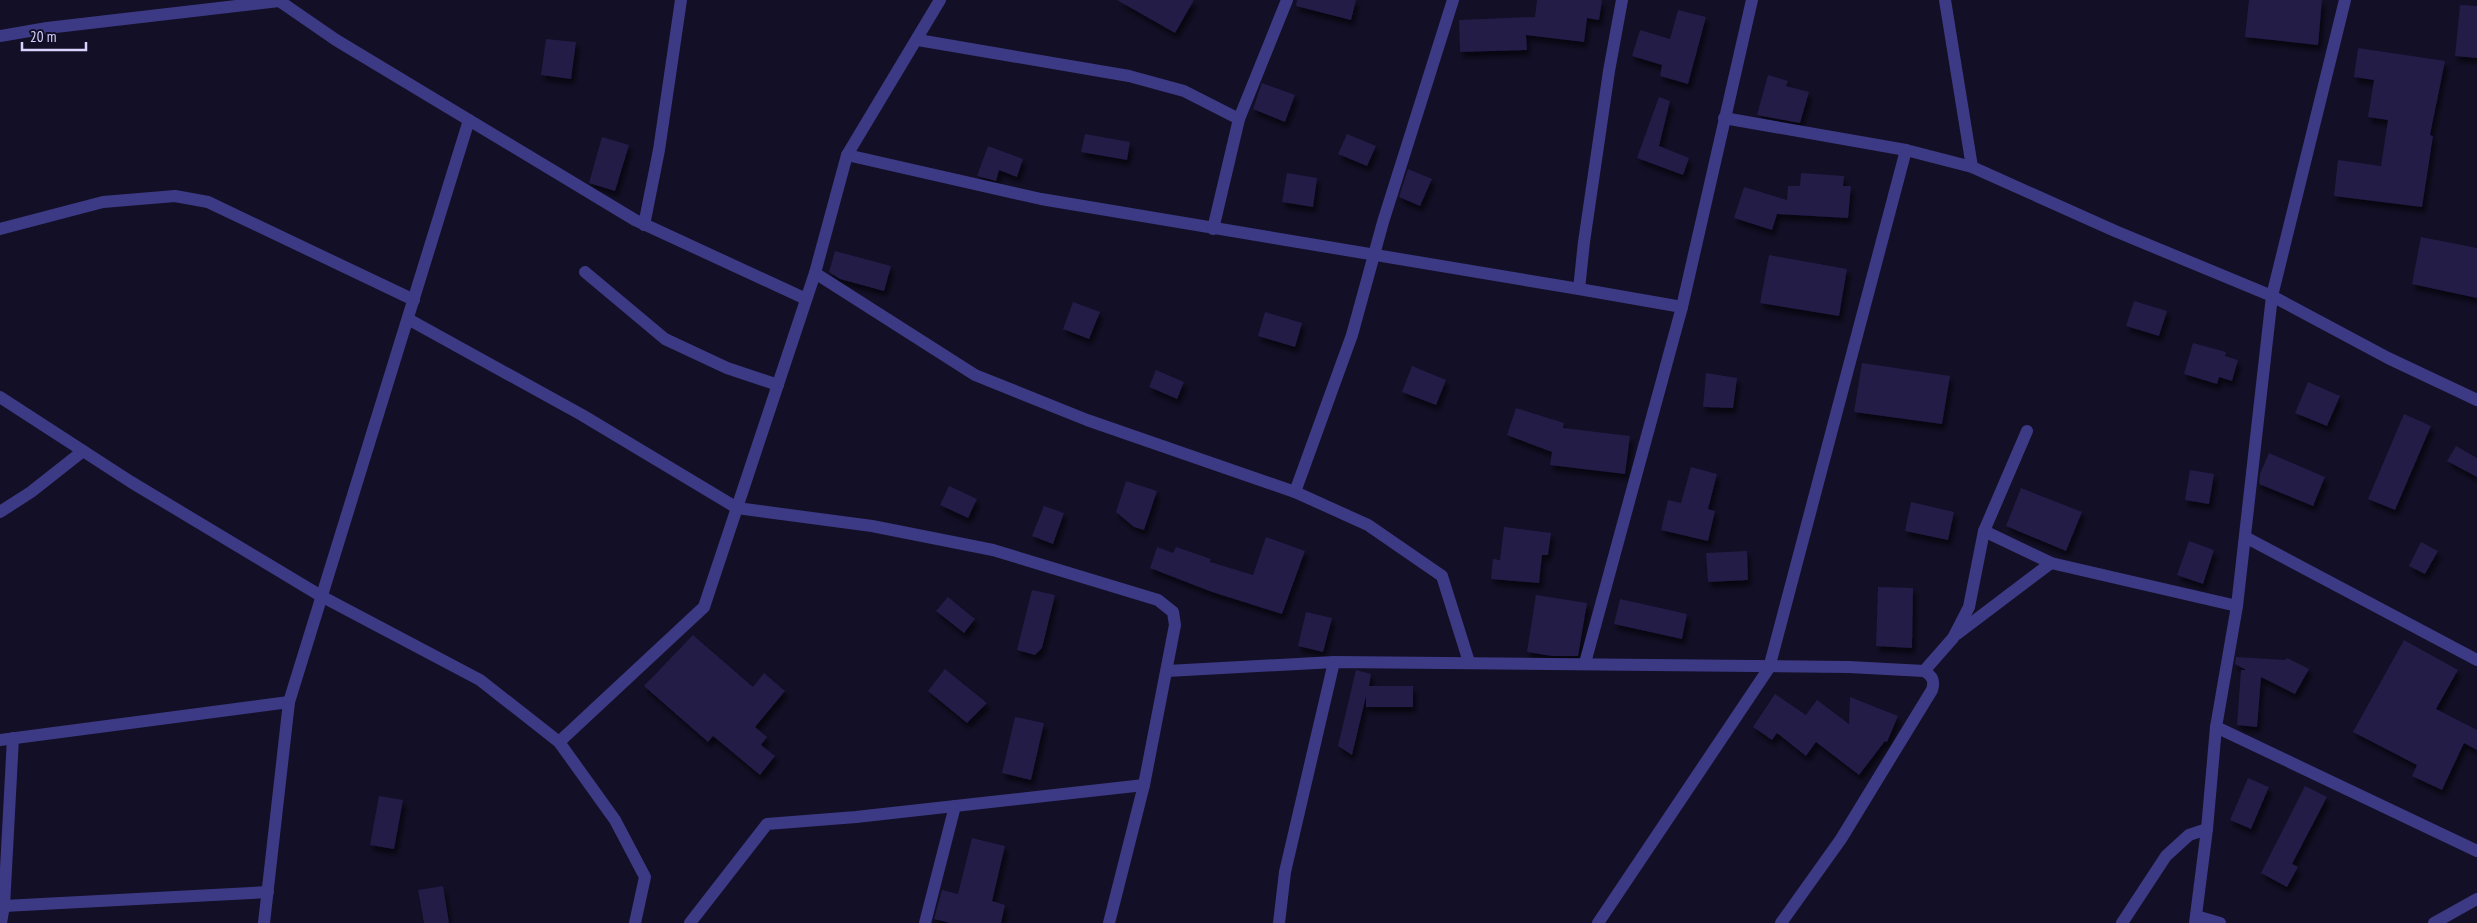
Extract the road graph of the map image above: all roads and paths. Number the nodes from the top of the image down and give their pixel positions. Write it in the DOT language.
graph roads {
  1 [pos="681,0"];
  2 [pos="940,0"];
  3 [pos="1287,0"];
  4 [pos="1454,0"];
  5 [pos="1622,0"];
  6 [pos="1752,0"];
  7 [pos="1945,0"];
  8 [pos="2345,0"];
  9 [pos="279,1"];
  10 [pos="0,36"];
  11 [pos="918,40"];
  12 [pos="1724,118"];
  13 [pos="1239,119"];
  14 [pos="469,120"];
  15 [pos="1906,150"];
  16 [pos="847,155"];
  17 [pos="1972,167"];
  18 [pos="644,225"];
  19 [pos="0,229"];
  20 [pos="1213,229"];
  21 [pos="1376,255"];
  22 [pos="586,272"];
  23 [pos="815,273"];
  24 [pos="1580,289"];
  25 [pos="2272,296"];
  26 [pos="414,300"];
  27 [pos="806,300"];
  28 [pos="1682,306"];
  29 [pos="408,319"];
  30 [pos="778,385"];
  31 [pos="0,397"];
  32 [pos="2477,400"];
  33 [pos="2027,431"];
  34 [pos="82,451"];
  35 [pos="1295,492"];
  36 [pos="738,508"];
  37 [pos="0,512"];
  38 [pos="1984,531"];
  39 [pos="2245,537"];
  40 [pos="2051,563"];
  41 [pos="321,596"];
  42 [pos="2236,606"];
  43 [pos="1953,638"];
  44 [pos="2477,660"];
  45 [pos="1334,662"];
  46 [pos="1469,662"];
  47 [pos="1585,663"];
  48 [pos="1769,668"];
  49 [pos="1167,671"];
  50 [pos="1924,671"];
  51 [pos="289,702"];
  52 [pos="2216,727"];
  53 [pos="6,739"];
  54 [pos="558,742"];
  55 [pos="1144,785"];
  56 [pos="955,806"];
  57 [pos="2207,829"];
  58 [pos="2477,850"];
  59 [pos="268,892"];
  60 [pos="2477,899"];
  61 [pos="4,906"];
  62 [pos="2196,919"];
  63 [pos="1,923"];
  64 [pos="264,923"];
  65 [pos="635,923"];
  66 [pos="690,923"];
  67 [pos="925,923"];
  68 [pos="1109,923"];
  69 [pos="1279,923"];
  70 [pos="1598,923"];
  71 [pos="1781,923"];
  72 [pos="2122,923"];
  73 [pos="2220,923"];
  74 [pos="2434,923"];
  1 -- 18 [label="street"];
  2 -- 11 [label="street"];
  3 -- 13 [label="street"];
  4 -- 21 [label="street"];
  5 -- 24 [label="street"];
  6 -- 12 [label="street"];
  7 -- 17 [label="street"];
  8 -- 25 [label="street"];
  9 -- 10 [label="street"];
  9 -- 14 [label="street"];
  11 -- 13 [label="street"];
  11 -- 16 [label="street"];
  12 -- 15 [label="street"];
  12 -- 28 [label="street"];
  13 -- 20 [label="street"];
  14 -- 18 [label="street"];
  14 -- 26 [label="street"];
  15 -- 17 [label="street"];
  15 -- 48 [label="street"];
  16 -- 20 [label="street"];
  16 -- 23 [label="street"];
  17 -- 25 [label="street"];
  18 -- 27 [label="street"];
  19 -- 26 [label="street"];
  20 -- 21 [label="street"];
  21 -- 24 [label="street"];
  21 -- 35 [label="street"];
  22 -- 30 [label="street"];
  23 -- 27 [label="street"];
  23 -- 35 [label="street"];
  24 -- 28 [label="street"];
  25 -- 32 [label="street"];
  25 -- 39 [label="street"];
  26 -- 29 [label="street"];
  27 -- 30 [label="street"];
  28 -- 47 [label="street"];
  29 -- 36 [label="street"];
  29 -- 41 [label="street"];
  30 -- 36 [label="street"];
  31 -- 34 [label="street"];
  33 -- 38 [label="street"];
  34 -- 37 [label="street"];
  34 -- 41 [label="street"];
  35 -- 46 [label="street"];
  36 -- 49 [label="street"];
  36 -- 54 [label="street"];
  38 -- 40 [label="street"];
  38 -- 43 [label="street"];
  39 -- 42 [label="street"];
  39 -- 44 [label="street"];
  40 -- 42 [label="street"];
  40 -- 43 [label="street"];
  41 -- 51 [label="street"];
  41 -- 54 [label="street"];
  42 -- 52 [label="street"];
  43 -- 50 [label="street"];
  45 -- 46 [label="street"];
  45 -- 49 [label="street"];
  45 -- 69 [label="street"];
  46 -- 47 [label="street"];
  47 -- 48 [label="street"];
  48 -- 50 [label="street"];
  48 -- 70 [label="street"];
  49 -- 55 [label="street"];
  50 -- 71 [label="street"];
  51 -- 53 [label="street"];
  51 -- 59 [label="street"];
  52 -- 57 [label="street"];
  52 -- 58 [label="street"];
  53 -- 61 [label="street"];
  54 -- 65 [label="street"];
  55 -- 56 [label="street"];
  55 -- 68 [label="street"];
  56 -- 66 [label="street"];
  56 -- 67 [label="street"];
  57 -- 62 [label="street"];
  57 -- 72 [label="street"];
  59 -- 61 [label="street"];
  59 -- 64 [label="street"];
  60 -- 74 [label="street"];
  61 -- 63 [label="street"];
  62 -- 73 [label="street"];
}
